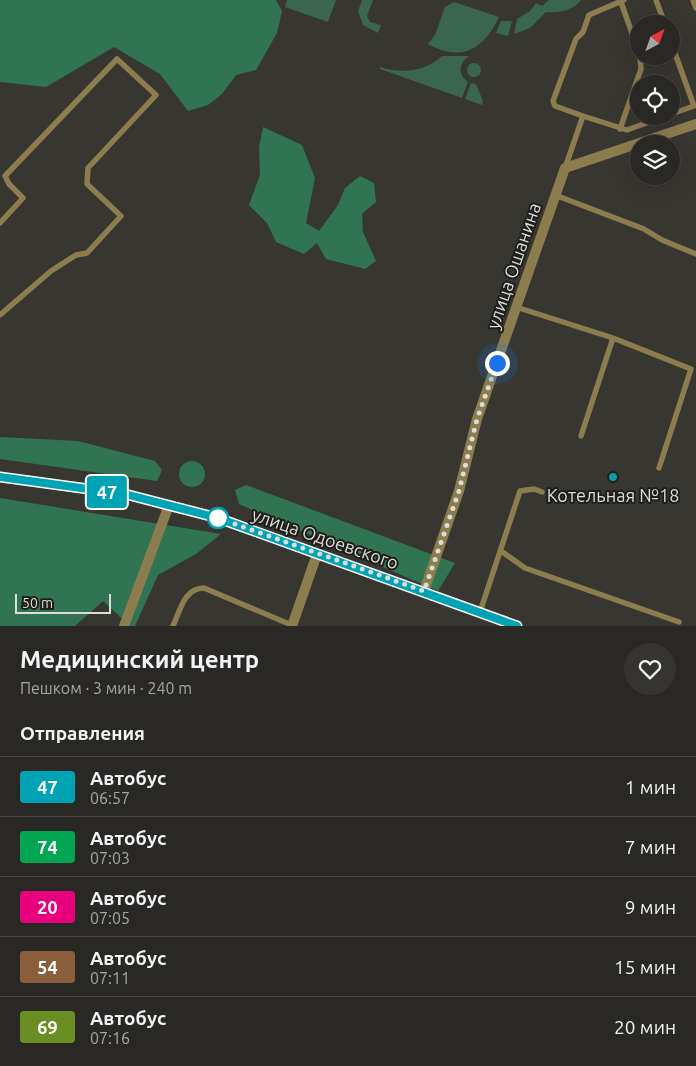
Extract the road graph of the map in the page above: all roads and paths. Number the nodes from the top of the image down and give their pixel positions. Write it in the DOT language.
graph roads {
  1 [pos="656,0"];
  2 [pos="693,0"];
  3 [pos="623,1"];
  4 [pos="696,8"];
  5 [pos="662,15"];
  6 [pos="630,24"];
  7 [pos="641,65"];
  8 [pos="679,65"];
  9 [pos="695,108"];
  10 [pos="680,112"];
  11 [pos="583,116"];
  12 [pos="696,124"];
  13 [pos="641,125"];
  14 [pos="620,129"];
  15 [pos="565,168"];
  16 [pos="555,195"];
  17 [pos="0,223"];
  18 [pos="696,254"];
  19 [pos="516,307"];
  20 [pos="0,315"];
  21 [pos="613,338"];
  22 [pos="581,436"];
  23 [pos="659,468"];
  24 [pos="0,477"];
  25 [pos="542,492"];
  26 [pos="169,505"];
  27 [pos="501,551"];
  28 [pos="318,554"];
  29 [pos="424,591"];
  30 [pos="480,612"];
  31 [pos="679,622"];
  32 [pos="124,626"];
  33 [pos="174,626"];
  34 [pos="293,626"];
  35 [pos="517,626"];
  1 -- 5 [label="lane"];
  2 -- 4 [label="lane"];
  3 -- 6 [label="lane"];
  3 -- 11 [label="lane"];
  7 -- 14 [label="lane"];
  8 -- 9 [label="lane"];
  9 -- 10 [label="lane"];
  11 -- 14 [label="lane"];
  11 -- 15 [label="lane"];
  12 -- 15 [label="street"];
  13 -- 14 [label="lane"];
  15 -- 16 [label="street, улица Ошанина"];
  16 -- 18 [label="lane"];
  16 -- 19 [label="street, улица Ошанина"];
  17 -- 20 [label="lane"];
  19 -- 21 [label="lane"];
  19 -- 29 [label="street, улица Ошанина"];
  21 -- 22 [label="lane"];
  21 -- 23 [label="lane"];
  24 -- 26 [label="street, улица Одоевского"];
  25 -- 27 [label="lane"];
  26 -- 28 [label="street, улица Одоевского"];
  26 -- 32 [label="street"];
  27 -- 30 [label="lane"];
  27 -- 31 [label="lane"];
  28 -- 29 [label="street, улица Одоевского"];
  28 -- 34 [label="street"];
  29 -- 30 [label="street, улица Одоевского"];
  30 -- 35 [label="street, улица Одоевского"];
  33 -- 34 [label="lane"];
}
